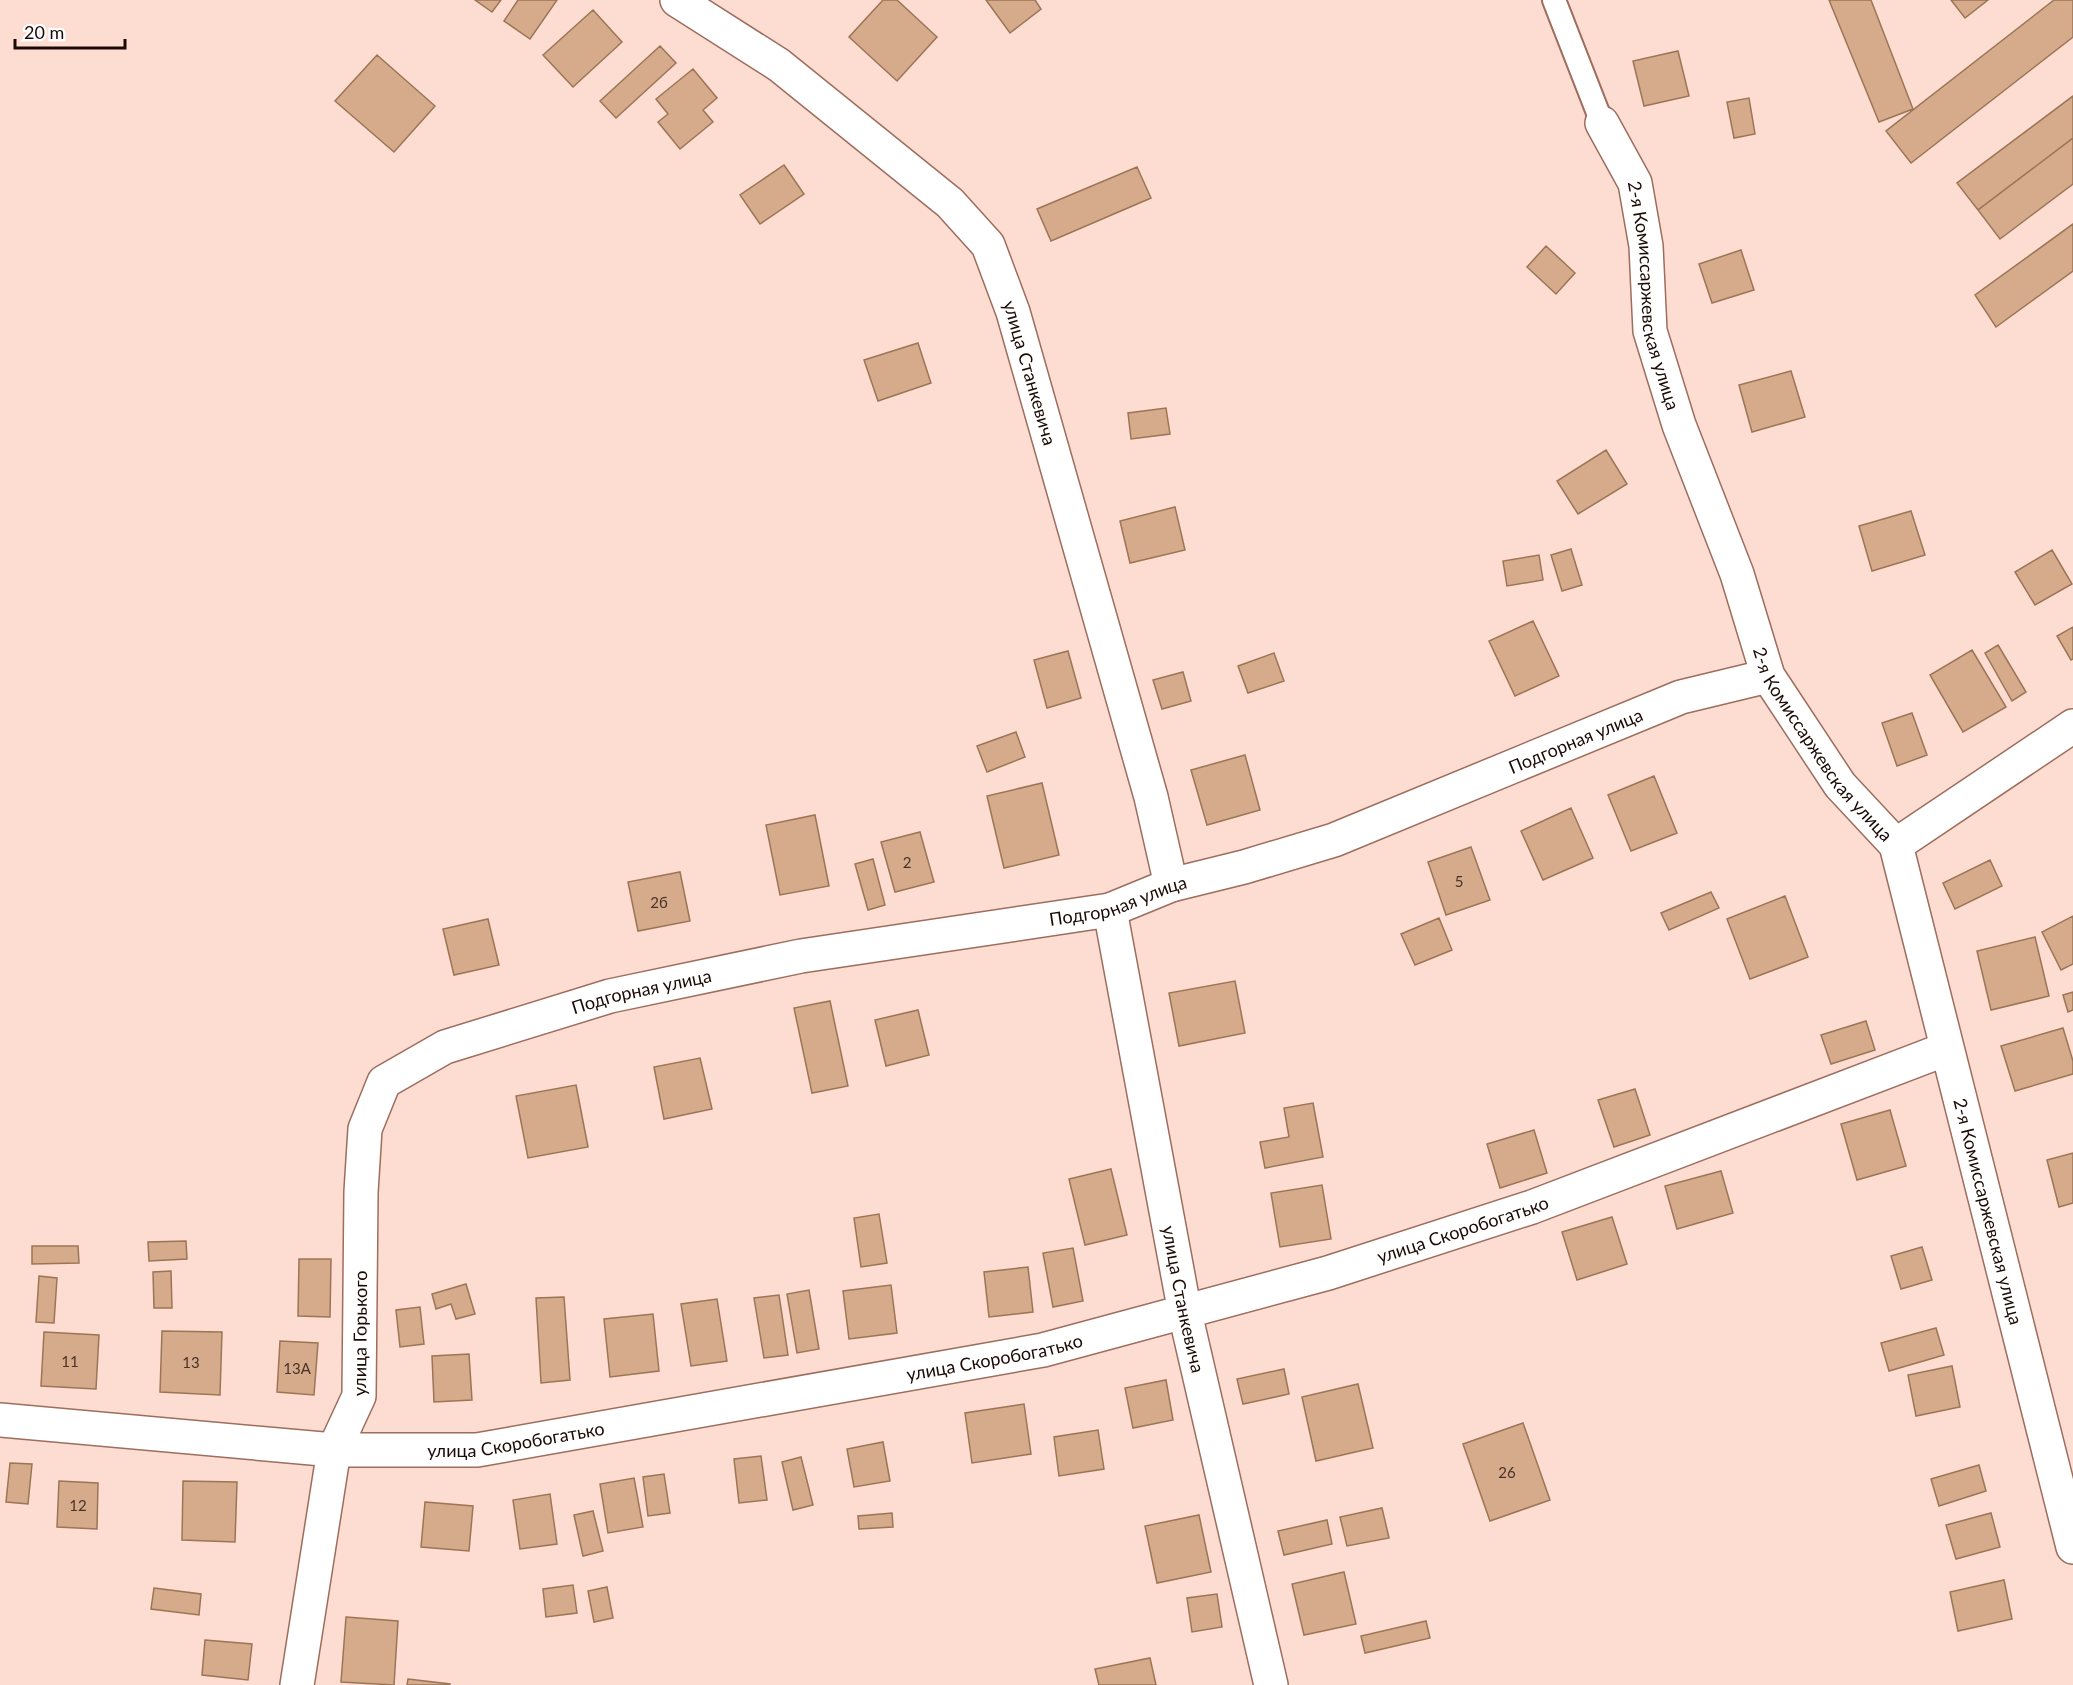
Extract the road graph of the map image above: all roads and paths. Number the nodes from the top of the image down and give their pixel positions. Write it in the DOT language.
graph roads {
  1 [pos="677,0"];
  2 [pos="1554,0"];
  3 [pos="1602,123"];
  4 [pos="1768,676"];
  5 [pos="2073,726"];
  6 [pos="1896,845"];
  7 [pos="1171,885"];
  8 [pos="1110,910"];
  9 [pos="445,1047"];
  10 [pos="1946,1049"];
  11 [pos="1185,1312"];
  12 [pos="0,1420"];
  13 [pos="334,1450"];
  14 [pos="2073,1547"];
  15 [pos="297,1685"];
  16 [pos="1271,1685"];
  1 -- 7 [label="street, улица Станкевича"];
  2 -- 3 [label="lane"];
  3 -- 4 [label="street, 2-я Комиссаржевская улица"];
  4 -- 6 [label="street, 2-я Комиссаржевская улица"];
  4 -- 7 [label="street, Подгорная улица"];
  5 -- 6 [label="street"];
  6 -- 10 [label="street, 2-я Комиссаржевская улица"];
  7 -- 8 [label="street, Подгорная улица"];
  8 -- 9 [label="street, Подгорная улица"];
  8 -- 11 [label="street, улица Станкевича"];
  9 -- 13 [label="street, улица Горького"];
  10 -- 11 [label="street, улица Скоробогатько"];
  10 -- 14 [label="street, 2-я Комиссаржевская улица"];
  11 -- 13 [label="street, улица Скоробогатько"];
  11 -- 16 [label="street, улица Станкевича"];
  12 -- 13 [label="street, улица Скоробогатько"];
  13 -- 15 [label="street, улица Горького"];
}
